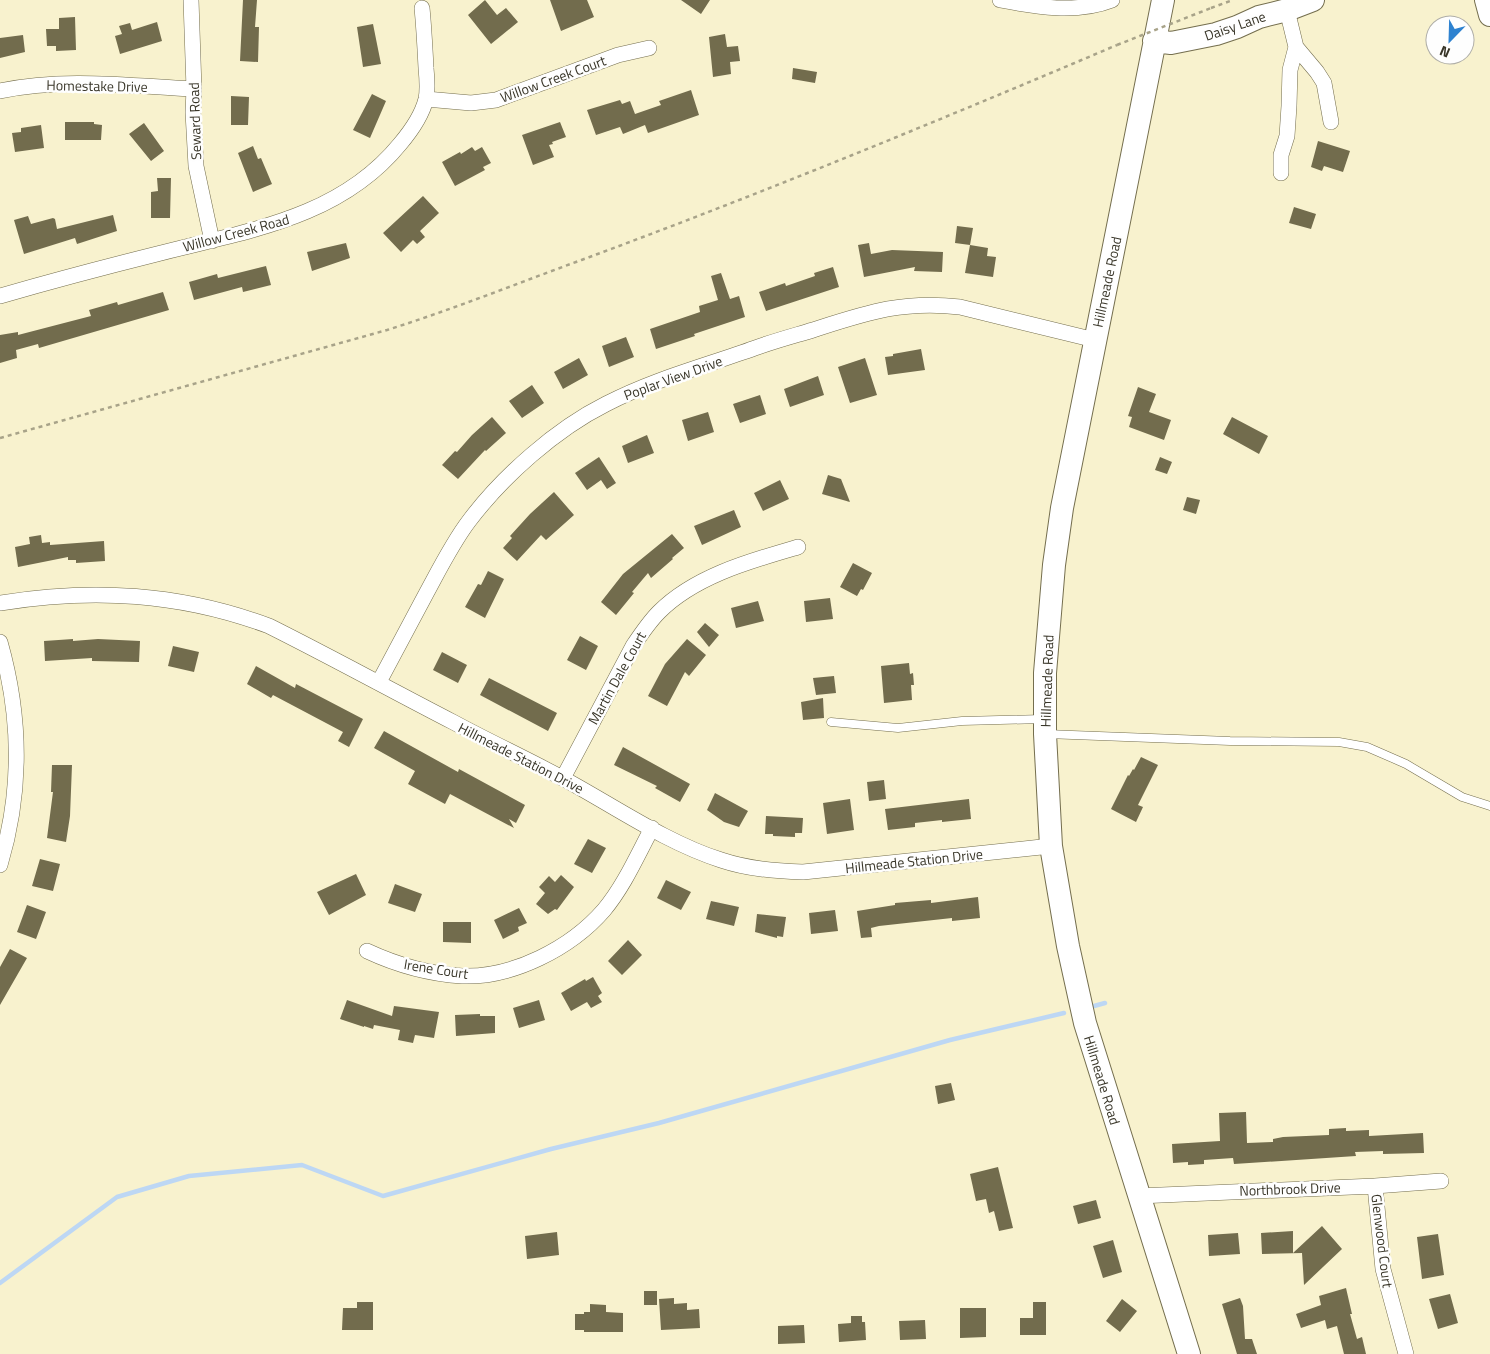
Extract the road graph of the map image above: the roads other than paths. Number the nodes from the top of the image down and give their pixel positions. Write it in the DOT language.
graph roads {
  1 [pos="191,0"];
  2 [pos="1000,0"];
  3 [pos="1112,0"];
  4 [pos="1164,0"];
  5 [pos="1313,0"];
  6 [pos="1486,0"];
  7 [pos="422,8"];
  8 [pos="1287,10"];
  9 [pos="1490,15"];
  10 [pos="1154,41"];
  11 [pos="1296,47"];
  12 [pos="649,48"];
  13 [pos="194,89"];
  14 [pos="0,91"];
  15 [pos="426,99"];
  16 [pos="1332,122"];
  17 [pos="1281,173"];
  18 [pos="212,241"];
  19 [pos="0,296"];
  20 [pos="1095,340"];
  21 [pos="798,547"];
  22 [pos="0,603"];
  23 [pos="0,642"];
  24 [pos="379,682"];
  25 [pos="831,722"];
  26 [pos="1045,727"];
  27 [pos="563,778"];
  28 [pos="1490,806"];
  29 [pos="652,828"];
  30 [pos="1051,846"];
  31 [pos="0,865"];
  32 [pos="367,951"];
  33 [pos="1441,1181"];
  34 [pos="1375,1186"];
  35 [pos="1138,1196"];
  36 [pos="1189,1354"];
  37 [pos="1406,1354"];
  1 -- 13 [label="street, Seward Road"];
  2 -- 3 [label="street"];
  4 -- 10 [label="street, Hillmeade Road"];
  5 -- 8 [label="street, Daisy Lane"];
  6 -- 9 [label="street"];
  7 -- 15 [label="street, Willow Creek Road"];
  8 -- 10 [label="street, Daisy Lane"];
  8 -- 11 [label="street"];
  10 -- 20 [label="street, Hillmeade Road"];
  11 -- 16 [label="street"];
  11 -- 17 [label="street"];
  12 -- 15 [label="street, Willow Creek Court"];
  13 -- 14 [label="street, Homestake Drive"];
  13 -- 18 [label="street, Seward Road"];
  15 -- 18 [label="street, Willow Creek Road"];
  18 -- 19 [label="street, Willow Creek Road"];
  20 -- 24 [label="street, Poplar View Drive"];
  20 -- 26 [label="street, Hillmeade Road"];
  21 -- 27 [label="street, Martin Dale Court"];
  22 -- 24 [label="street, Hillmeade Station Drive"];
  23 -- 31 [label="street"];
  24 -- 27 [label="street, Hillmeade Station Drive"];
  25 -- 26 [label="lane"];
  26 -- 28 [label="lane"];
  26 -- 30 [label="street, Hillmeade Road"];
  27 -- 29 [label="street, Hillmeade Station Drive"];
  29 -- 30 [label="street, Hillmeade Station Drive"];
  29 -- 32 [label="street, Irene Court"];
  30 -- 35 [label="street, Hillmeade Road"];
  33 -- 34 [label="street, Northbrook Drive"];
  34 -- 35 [label="street, Northbrook Drive"];
  34 -- 37 [label="street, Glenwood Court"];
  35 -- 36 [label="street, Hillmeade Road"];
}
